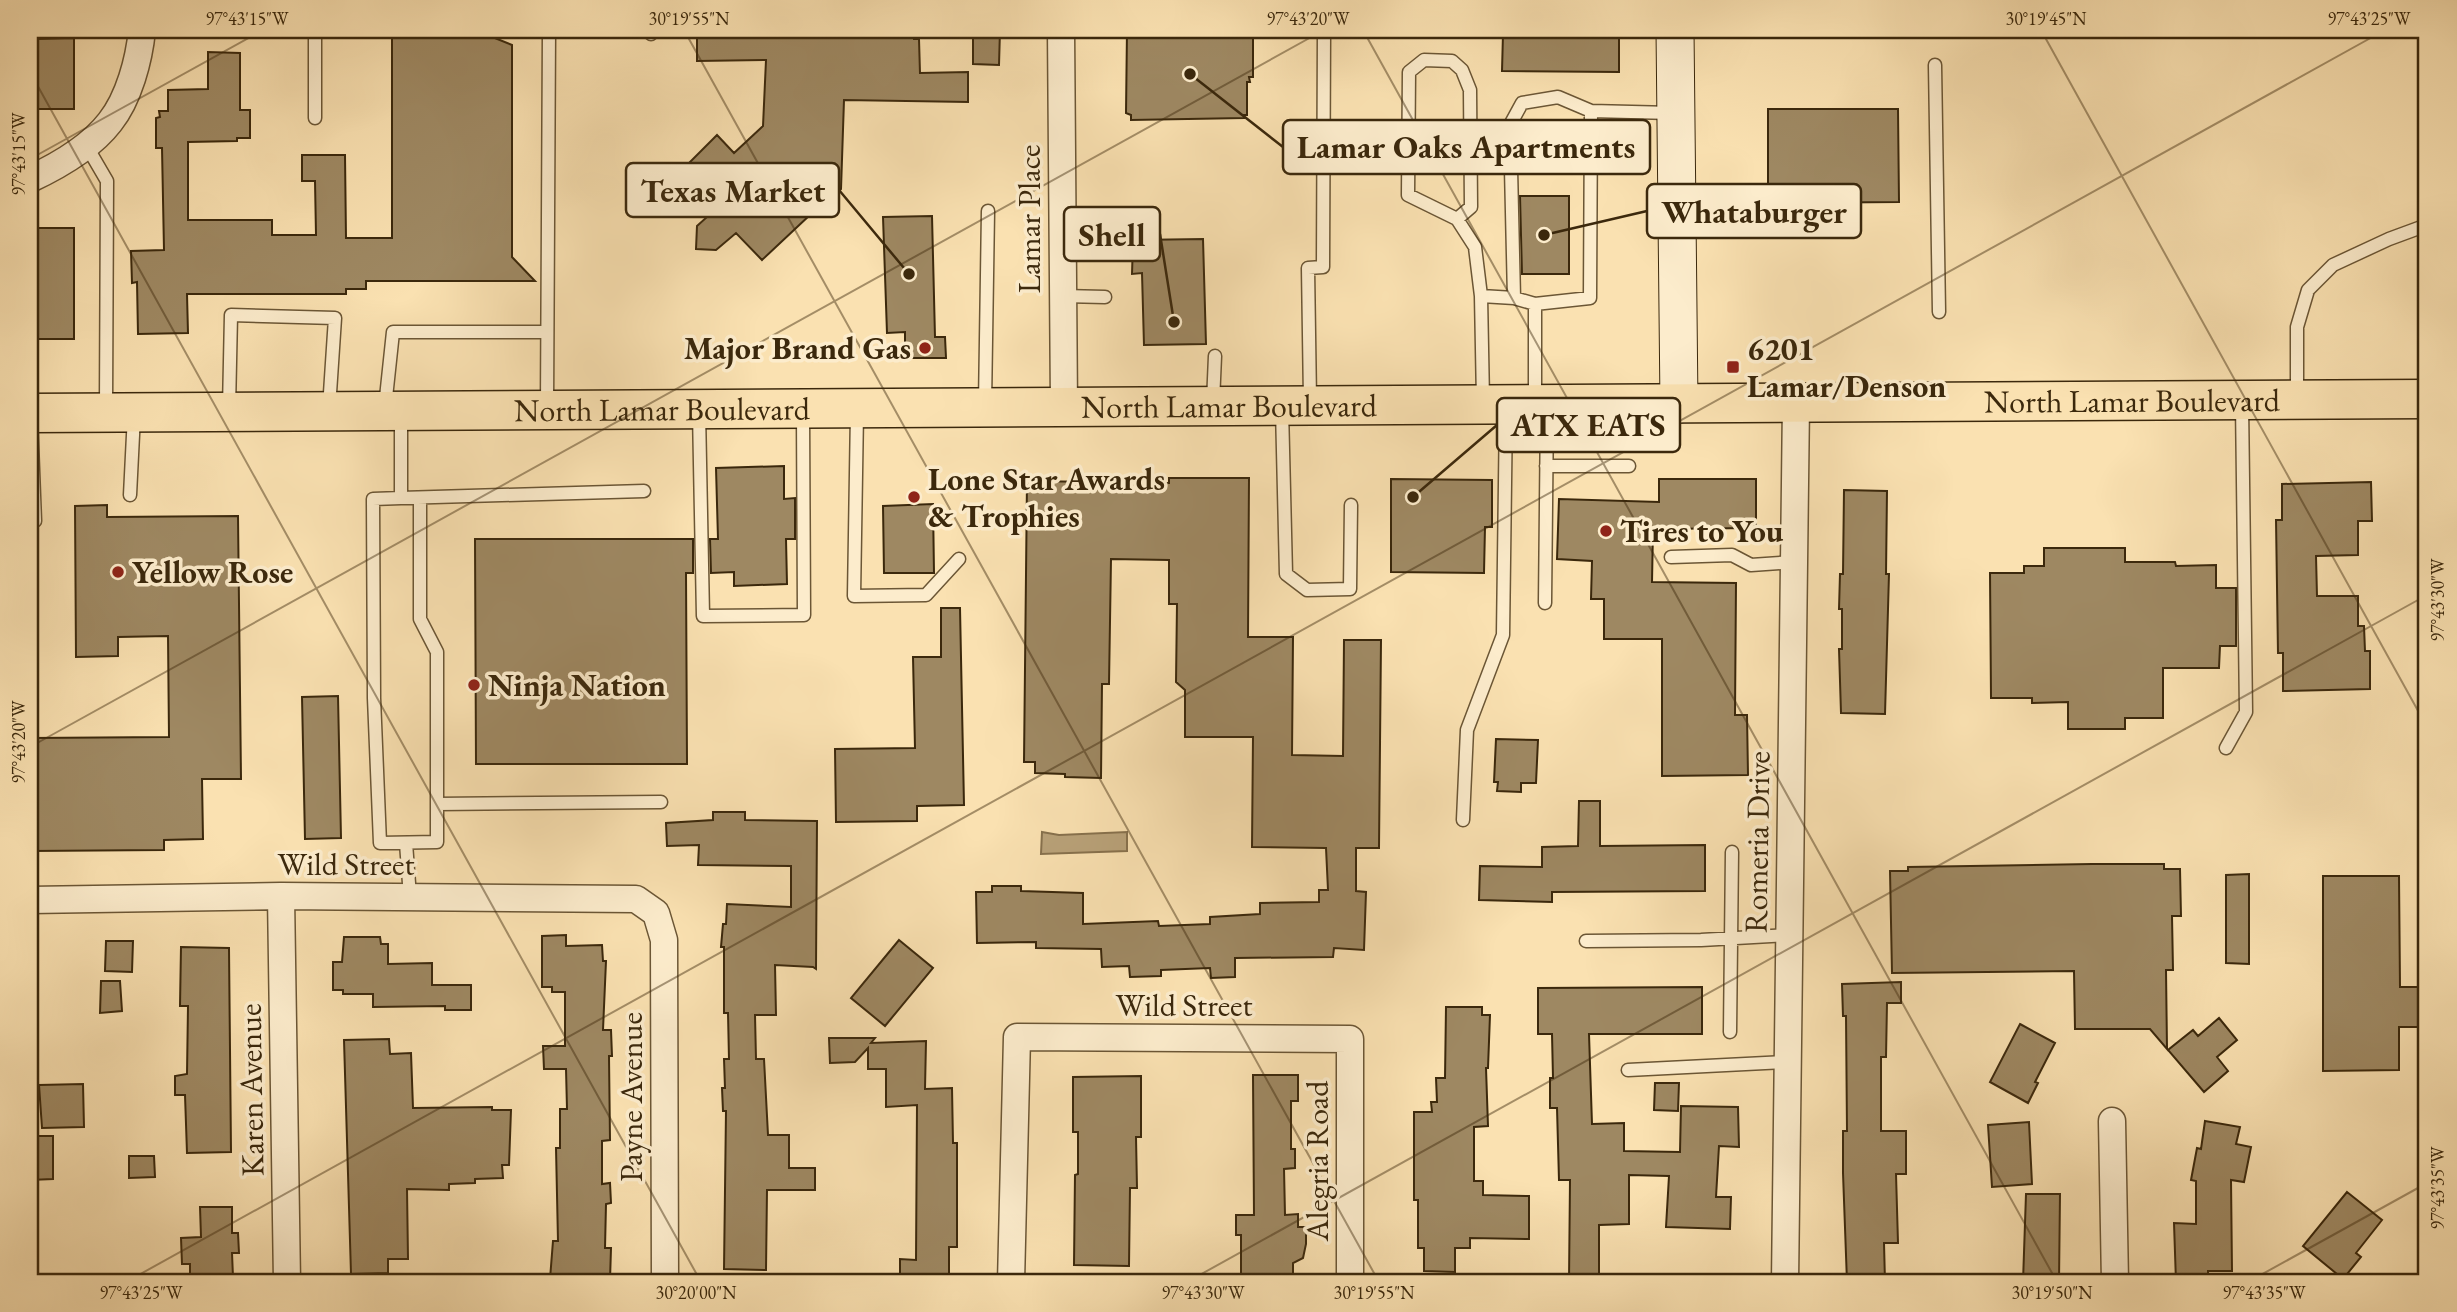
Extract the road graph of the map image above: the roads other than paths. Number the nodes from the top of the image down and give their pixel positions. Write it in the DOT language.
graph roads {
  1 [pos="142,30"];
  2 [pos="315,30"];
  3 [pos="549,30"];
  4 [pos="1061,30"];
  5 [pos="1324,30"];
  6 [pos="1675,30"];
  7 [pos="1935,65"];
  8 [pos="1591,111"];
  9 [pos="1676,113"];
  10 [pos="315,118"];
  11 [pos="86,144"];
  12 [pos="30,179"];
  13 [pos="988,211"];
  14 [pos="1457,219"];
  15 [pos="2427,225"];
  16 [pos="1063,296"];
  17 [pos="1105,296"];
  18 [pos="1481,296"];
  19 [pos="1514,298"];
  20 [pos="1535,304"];
  21 [pos="1939,312"];
  22 [pos="547,332"];
  23 [pos="1215,356"];
  24 [pos="2427,399"];
  25 [pos="2242,400"];
  26 [pos="2297,400"];
  27 [pos="1796,403"];
  28 [pos="1679,404"];
  29 [pos="1518,405"];
  30 [pos="1213,406"];
  31 [pos="1296,406"];
  32 [pos="1064,407"];
  33 [pos="857,408"];
  34 [pos="985,408"];
  35 [pos="699,409"];
  36 [pos="803,409"];
  37 [pos="547,410"];
  38 [pos="329,411"];
  39 [pos="393,411"];
  40 [pos="229,412"];
  41 [pos="30,413"];
  42 [pos="120,413"];
  43 [pos="1546,466"];
  44 [pos="1629,466"];
  45 [pos="644,491"];
  46 [pos="130,495"];
  47 [pos="401,498"];
  48 [pos="420,498"];
  49 [pos="1351,505"];
  50 [pos="35,520"];
  51 [pos="1671,557"];
  52 [pos="959,559"];
  53 [pos="1794,562"];
  54 [pos="1545,603"];
  55 [pos="2226,748"];
  56 [pos="661,802"];
  57 [pos="437,804"];
  58 [pos="1463,820"];
  59 [pos="406,843"];
  60 [pos="1732,852"];
  61 [pos="281,896"];
  62 [pos="410,897"];
  63 [pos="30,900"];
  64 [pos="656,913"];
  65 [pos="1789,935"];
  66 [pos="1732,939"];
  67 [pos="1586,941"];
  68 [pos="1730,1032"];
  69 [pos="1350,1039"];
  70 [pos="1787,1062"];
  71 [pos="1629,1070"];
  72 [pos="2112,1121"];
  73 [pos="287,1282"];
  74 [pos="665,1282"];
  75 [pos="1011,1282"];
  76 [pos="1350,1282"];
  77 [pos="1785,1282"];
  78 [pos="2115,1282"];
  1 -- 11 [label="street"];
  2 -- 10 [label="lane"];
  3 -- 22 [label="lane"];
  4 -- 16 [label="street, Lamar Place"];
  5 -- 31 [label="lane"];
  6 -- 9 [label="street"];
  7 -- 21 [label="lane"];
  8 -- 9 [label="lane"];
  8 -- 19 [label="lane"];
  8 -- 20 [label="lane"];
  9 -- 28 [label="street"];
  11 -- 12 [label="street"];
  11 -- 42 [label="lane"];
  13 -- 34 [label="lane"];
  14 -- 14 [label="lane"];
  14 -- 18 [label="lane"];
  15 -- 26 [label="lane"];
  16 -- 17 [label="lane"];
  16 -- 32 [label="street, Lamar Place"];
  18 -- 19 [label="lane"];
  18 -- 29 [label="lane"];
  19 -- 20 [label="lane"];
  20 -- 29 [label="lane"];
  22 -- 37 [label="lane"];
  22 -- 39 [label="lane"];
  23 -- 30 [label="lane"];
  24 -- 26 [label="main road, North Lamar Boulevard"];
  25 -- 26 [label="main road, North Lamar Boulevard"];
  25 -- 27 [label="main road, North Lamar Boulevard"];
  25 -- 55 [label="lane"];
  27 -- 28 [label="main road, North Lamar Boulevard"];
  27 -- 53 [label="street, Romeria Drive"];
  28 -- 29 [label="main road, North Lamar Boulevard"];
  29 -- 31 [label="main road, North Lamar Boulevard"];
  29 -- 43 [label="lane"];
  29 -- 58 [label="lane"];
  30 -- 31 [label="main road, North Lamar Boulevard"];
  30 -- 32 [label="main road, North Lamar Boulevard"];
  31 -- 49 [label="lane"];
  32 -- 34 [label="main road, North Lamar Boulevard"];
  33 -- 34 [label="main road, North Lamar Boulevard"];
  33 -- 36 [label="main road, North Lamar Boulevard"];
  33 -- 52 [label="lane"];
  35 -- 36 [label="main road, North Lamar Boulevard"];
  35 -- 36 [label="lane"];
  35 -- 37 [label="main road, North Lamar Boulevard"];
  37 -- 39 [label="main road, North Lamar Boulevard"];
  38 -- 39 [label="main road, North Lamar Boulevard"];
  38 -- 40 [label="main road, North Lamar Boulevard"];
  38 -- 40 [label="lane"];
  39 -- 47 [label="lane"];
  40 -- 42 [label="main road, North Lamar Boulevard"];
  41 -- 42 [label="main road, North Lamar Boulevard"];
  41 -- 50 [label="lane"];
  42 -- 46 [label="lane"];
  43 -- 44 [label="lane"];
  43 -- 54 [label="lane"];
  45 -- 48 [label="lane"];
  47 -- 48 [label="lane"];
  47 -- 59 [label="lane"];
  48 -- 57 [label="lane"];
  51 -- 53 [label="lane"];
  53 -- 65 [label="street, Romeria Drive"];
  56 -- 57 [label="lane"];
  57 -- 59 [label="lane"];
  59 -- 62 [label="lane"];
  60 -- 66 [label="lane"];
  61 -- 62 [label="street, Wild Street"];
  61 -- 63 [label="street, Wild Street"];
  61 -- 73 [label="street, Karen Avenue"];
  62 -- 64 [label="street, Wild Street"];
  64 -- 74 [label="street, Payne Avenue"];
  65 -- 66 [label="lane"];
  65 -- 70 [label="street, Romeria Drive"];
  66 -- 67 [label="lane"];
  66 -- 68 [label="lane"];
  69 -- 75 [label="street, Wild Street"];
  69 -- 76 [label="street, Alegria Road"];
  70 -- 71 [label="lane"];
  70 -- 77 [label="street, Romeria Drive"];
  72 -- 78 [label="street"];
}
